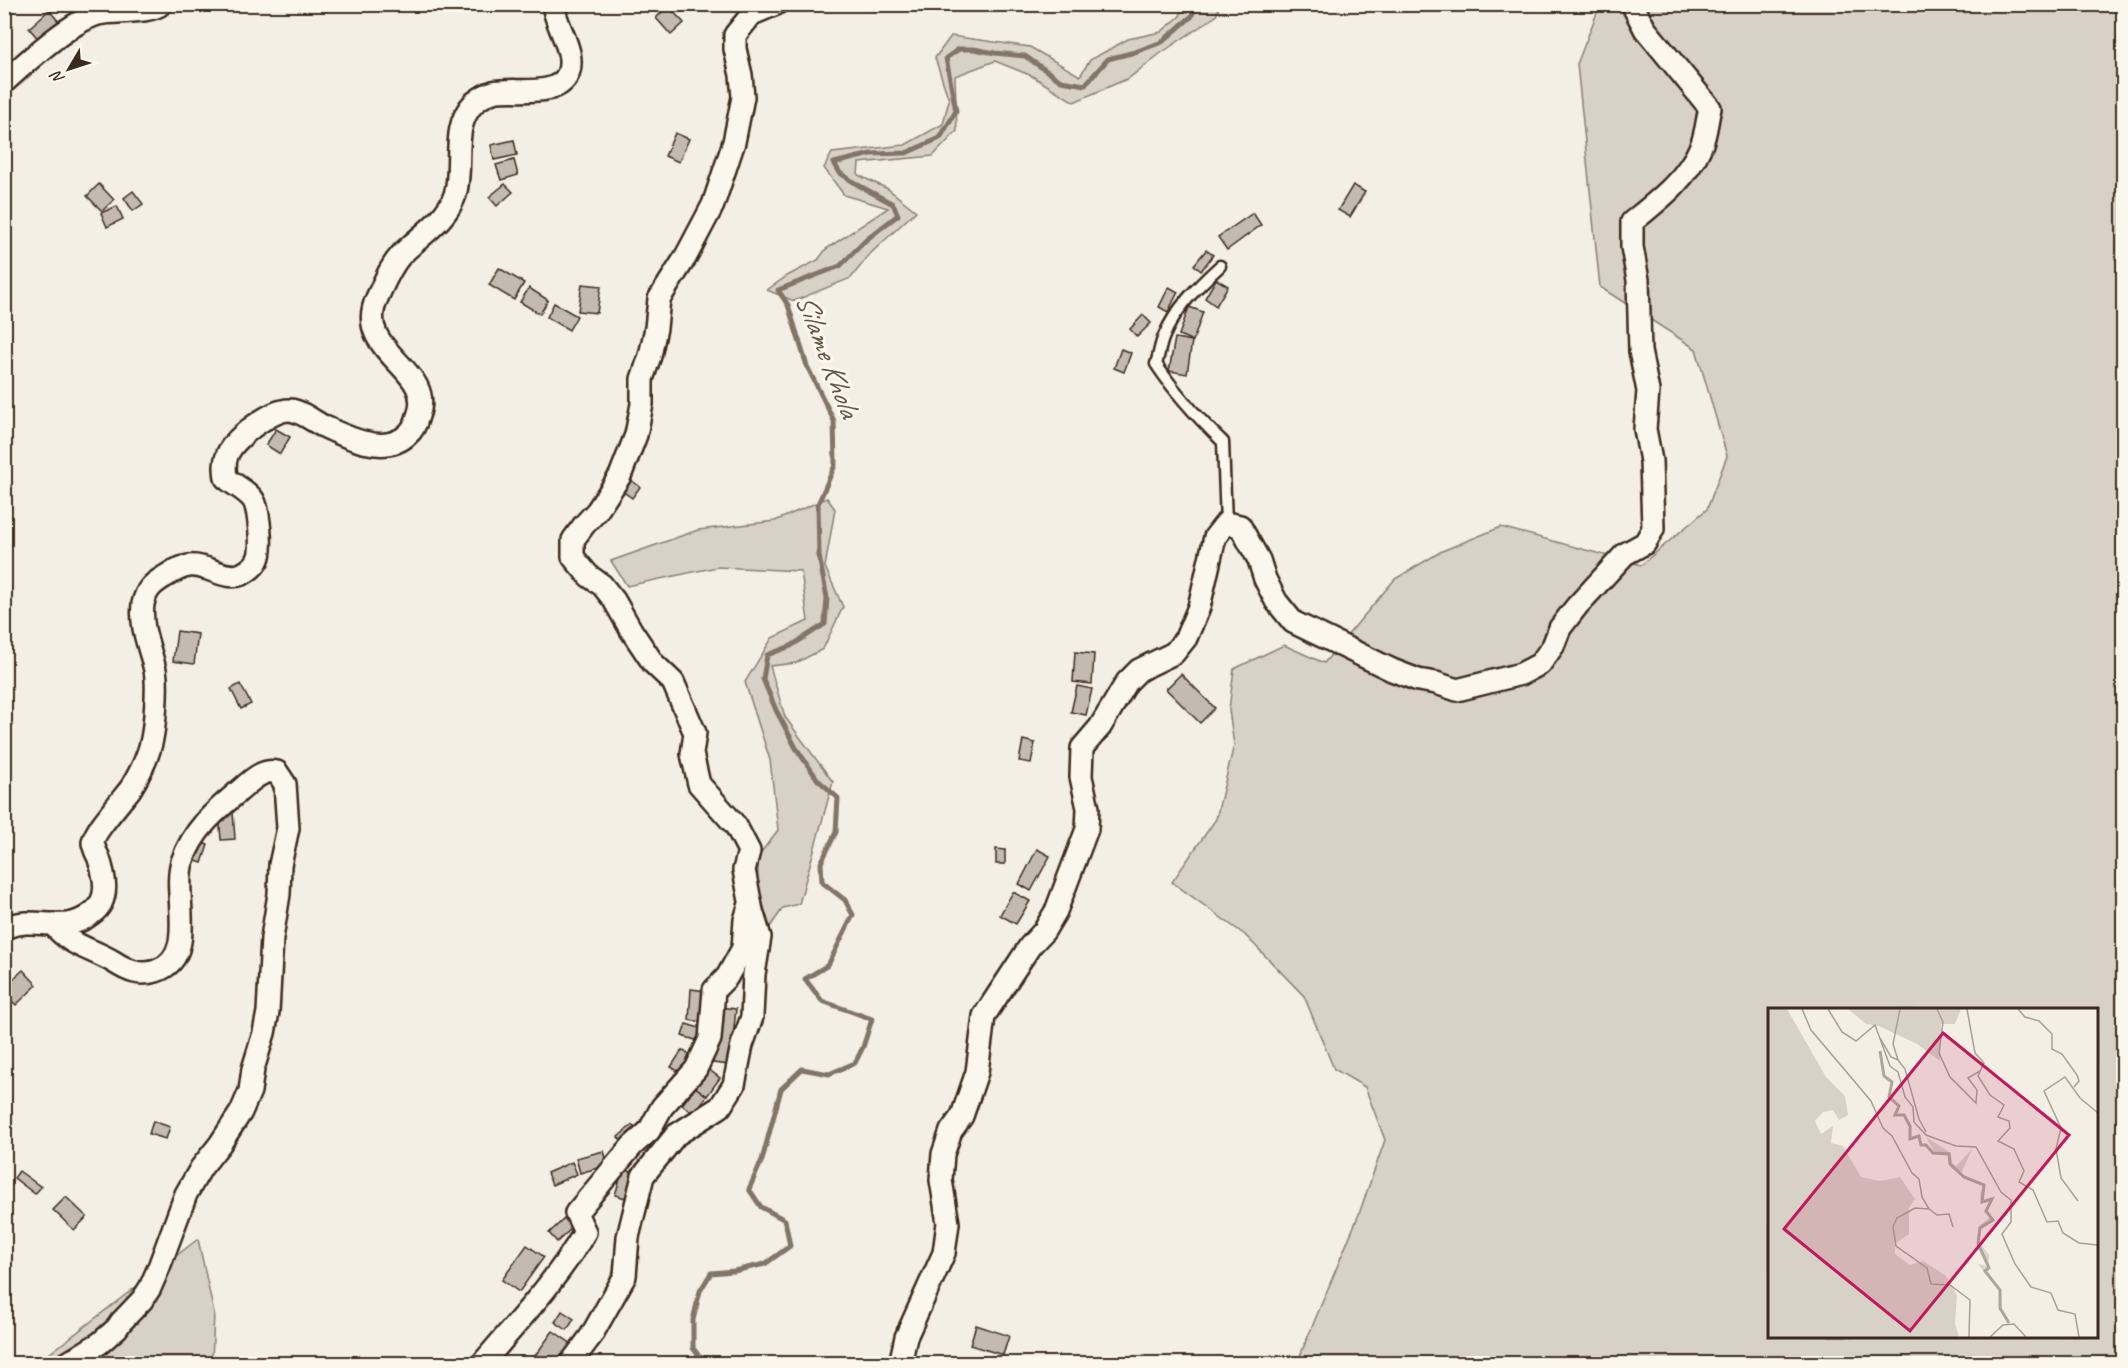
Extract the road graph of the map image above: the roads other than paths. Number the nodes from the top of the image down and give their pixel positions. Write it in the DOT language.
graph roads {
  1 [pos="161,4"];
  2 [pos="553,4"];
  3 [pos="776,4"];
  4 [pos="1632,4"];
  5 [pos="4,82"];
  6 [pos="1220,266"];
  7 [pos="1226,523"];
  8 [pos="750,902"];
  9 [pos="52,924"];
  10 [pos="4,928"];
  11 [pos="66,1364"];
  12 [pos="482,1364"];
  13 [pos="570,1364"];
  14 [pos="900,1364"];
  1 -- 5 [label="street"];
  2 -- 9 [label="street"];
  3 -- 8 [label="street"];
  4 -- 7 [label="street"];
  6 -- 7 [label="lane"];
  7 -- 14 [label="street"];
  8 -- 12 [label="street"];
  8 -- 13 [label="street"];
  9 -- 10 [label="street"];
  9 -- 11 [label="street"];
}
